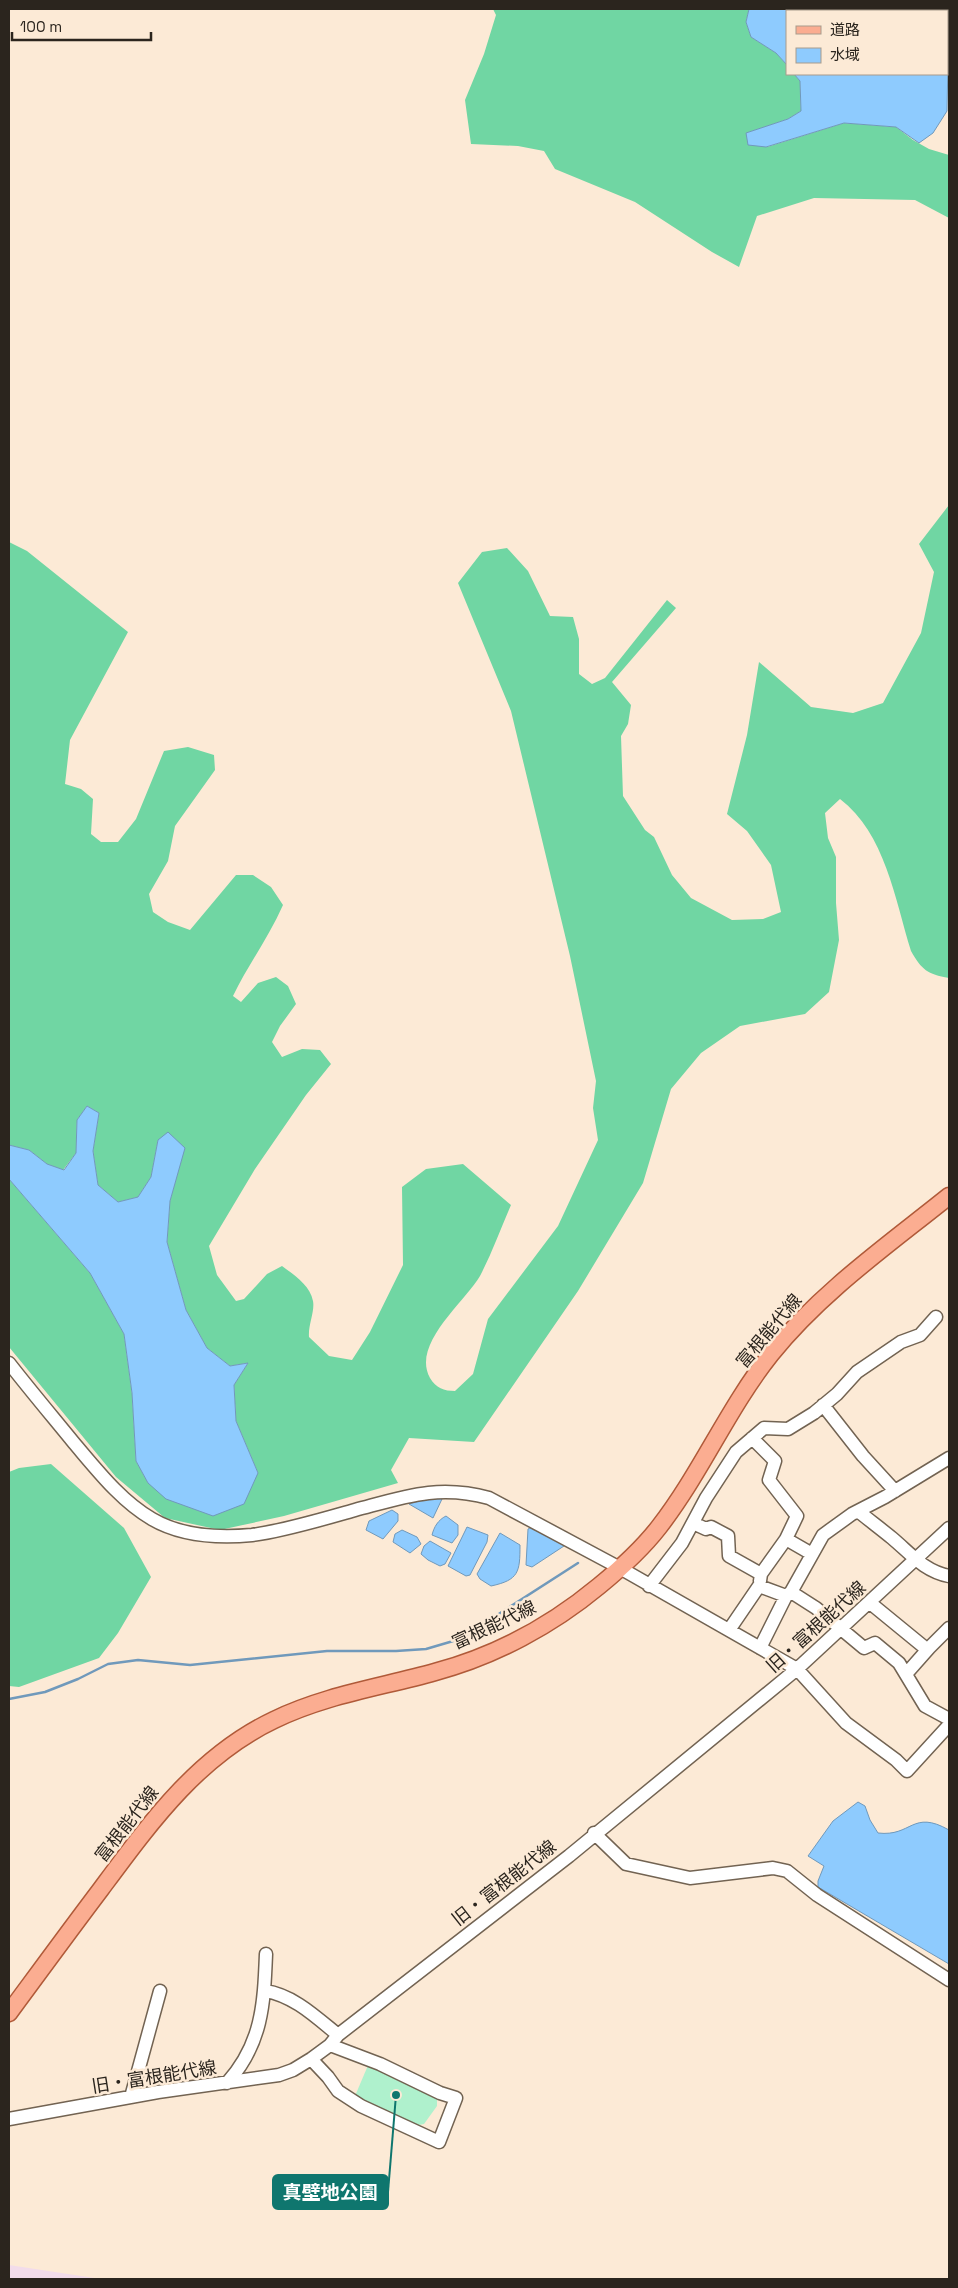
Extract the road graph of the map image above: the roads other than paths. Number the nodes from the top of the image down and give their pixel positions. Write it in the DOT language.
graph roads {
  1 [pos="949,1196"];
  2 [pos="936,1317"];
  3 [pos="9,1364"];
  4 [pos="823,1405"];
  5 [pos="752,1438"];
  6 [pos="949,1458"];
  7 [pos="895,1491"];
  8 [pos="683,1492"];
  9 [pos="703,1503"];
  10 [pos="858,1511"];
  11 [pos="693,1522"];
  12 [pos="949,1528"];
  13 [pos="786,1539"];
  14 [pos="812,1554"];
  15 [pos="915,1560"];
  16 [pos="620,1568"];
  17 [pos="949,1576"];
  18 [pos="760,1580"];
  19 [pos="649,1586"];
  20 [pos="788,1594"];
  21 [pos="869,1602"];
  22 [pos="840,1628"];
  23 [pos="949,1628"];
  24 [pos="729,1630"];
  25 [pos="760,1648"];
  26 [pos="929,1648"];
  27 [pos="797,1669"];
  28 [pos="906,1674"];
  29 [pos="949,1719"];
  30 [pos="949,1724"];
  31 [pos="594,1833"];
  32 [pos="266,1954"];
  33 [pos="949,1980"];
  34 [pos="160,1991"];
  35 [pos="264,1991"];
  36 [pos="9,2013"];
  37 [pos="334,2040"];
  38 [pos="311,2059"];
  39 [pos="227,2083"];
  40 [pos="130,2097"];
  41 [pos="9,2119"];
  1 -- 8 [label="main road, 富根能代線"];
  2 -- 4 [label="street"];
  3 -- 16 [label="street"];
  4 -- 5 [label="street"];
  4 -- 7 [label="street"];
  5 -- 9 [label="street"];
  5 -- 13 [label="street"];
  6 -- 7 [label="street"];
  7 -- 10 [label="street"];
  8 -- 9 [label="street"];
  8 -- 16 [label="main road, 富根能代線"];
  9 -- 11 [label="street"];
  10 -- 14 [label="street"];
  10 -- 15 [label="street"];
  11 -- 18 [label="street"];
  11 -- 19 [label="street"];
  12 -- 15 [label="street, 旧・富根能代線"];
  13 -- 14 [label="street"];
  13 -- 18 [label="street"];
  14 -- 20 [label="street"];
  15 -- 17 [label="street"];
  15 -- 21 [label="street, 旧・富根能代線"];
  16 -- 19 [label="street"];
  16 -- 36 [label="main road, 富根能代線"];
  18 -- 20 [label="street"];
  18 -- 24 [label="street"];
  19 -- 24 [label="street"];
  20 -- 22 [label="street"];
  20 -- 25 [label="street"];
  21 -- 22 [label="street, 旧・富根能代線"];
  21 -- 26 [label="street"];
  22 -- 27 [label="street, 旧・富根能代線"];
  22 -- 28 [label="street"];
  23 -- 26 [label="street"];
  24 -- 25 [label="street"];
  25 -- 27 [label="street"];
  26 -- 28 [label="street"];
  27 -- 30 [label="street"];
  27 -- 31 [label="street, 旧・富根能代線"];
  28 -- 29 [label="street"];
  31 -- 33 [label="street"];
  31 -- 37 [label="street, 旧・富根能代線"];
  32 -- 35 [label="street"];
  34 -- 40 [label="street"];
  35 -- 37 [label="street"];
  35 -- 39 [label="street"];
  37 -- 38 [label="street, 旧・富根能代線"];
  37 -- 38 [label="street"];
  38 -- 39 [label="street, 旧・富根能代線"];
  39 -- 40 [label="street, 旧・富根能代線"];
  40 -- 41 [label="street, 旧・富根能代線"];
}
